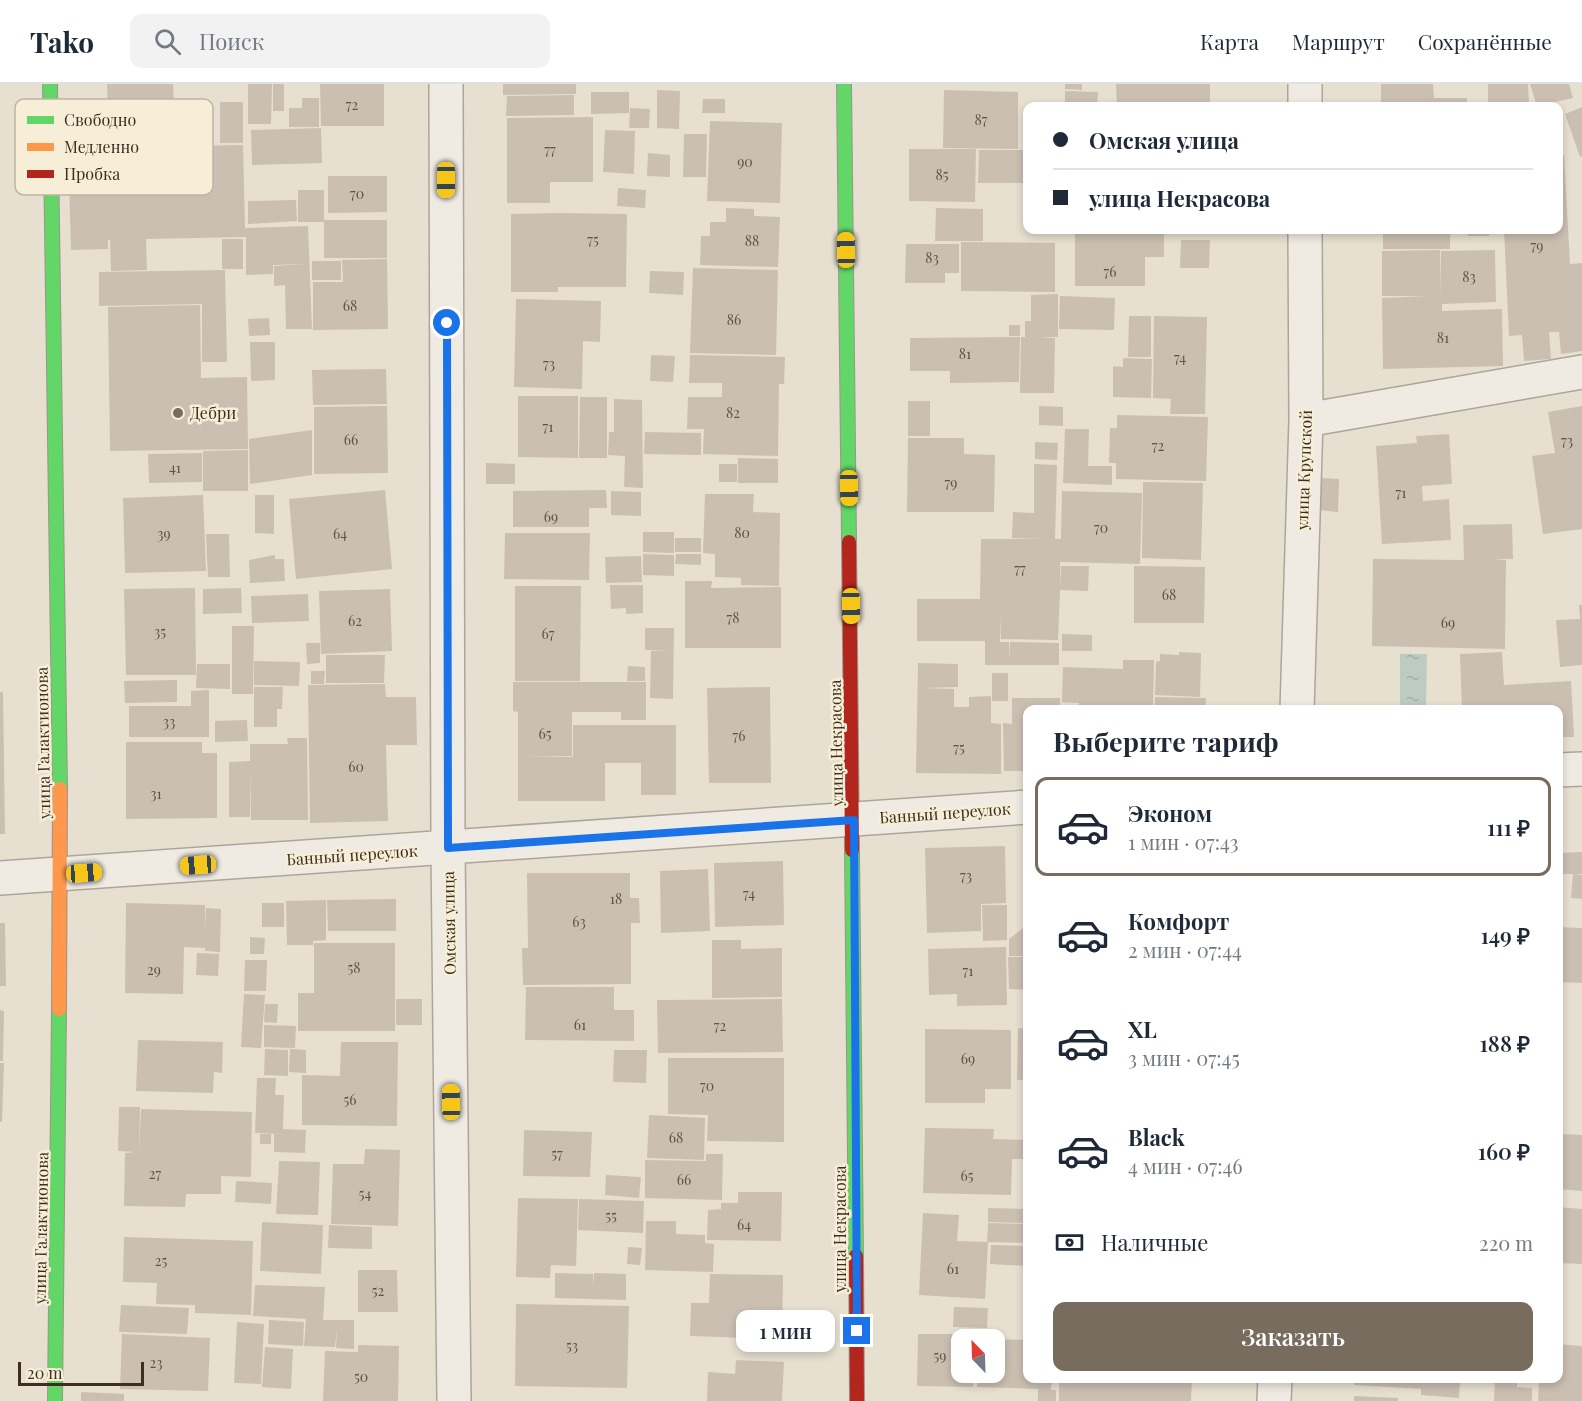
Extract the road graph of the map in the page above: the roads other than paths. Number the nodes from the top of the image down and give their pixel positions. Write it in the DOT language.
graph roads {
  1 [pos="50,84"];
  2 [pos="446,84"];
  3 [pos="844,84"];
  4 [pos="1305,84"];
  5 [pos="50,99"];
  6 [pos="1305,102"];
  7 [pos="52,195"];
  8 [pos="1305,234"];
  9 [pos="1582,372"];
  10 [pos="1306,420"];
  11 [pos="1297,705"];
  12 [pos="1582,769"];
  13 [pos="1563,770"];
  14 [pos="1023,807"];
  15 [pos="854,820"];
  16 [pos="448,848"];
  17 [pos="61,875"];
  18 [pos="0,878"];
  19 [pos="1275,1383"];
  20 [pos="55,1401"];
  21 [pos="454,1401"];
  22 [pos="857,1401"];
  23 [pos="1274,1401"];
  1 -- 5 [label="street, улица Галактионова"];
  2 -- 16 [label="street, Омская улица"];
  3 -- 15 [label="street, улица Некрасова"];
  4 -- 6 [label="street"];
  7 -- 17 [label="street, улица Галактионова"];
  8 -- 10 [label="street, улица Крупской"];
  9 -- 10 [label="street"];
  10 -- 11 [label="street, улица Крупской"];
  12 -- 13 [label="street"];
  14 -- 15 [label="street, Банный переулок"];
  15 -- 16 [label="street, Банный переулок"];
  15 -- 22 [label="street, улица Некрасова"];
  16 -- 17 [label="street, Банный переулок"];
  16 -- 21 [label="street, Омская улица"];
  17 -- 18 [label="street, Банный переулок"];
  17 -- 20 [label="street, улица Галактионова"];
  19 -- 23 [label="street"];
}
